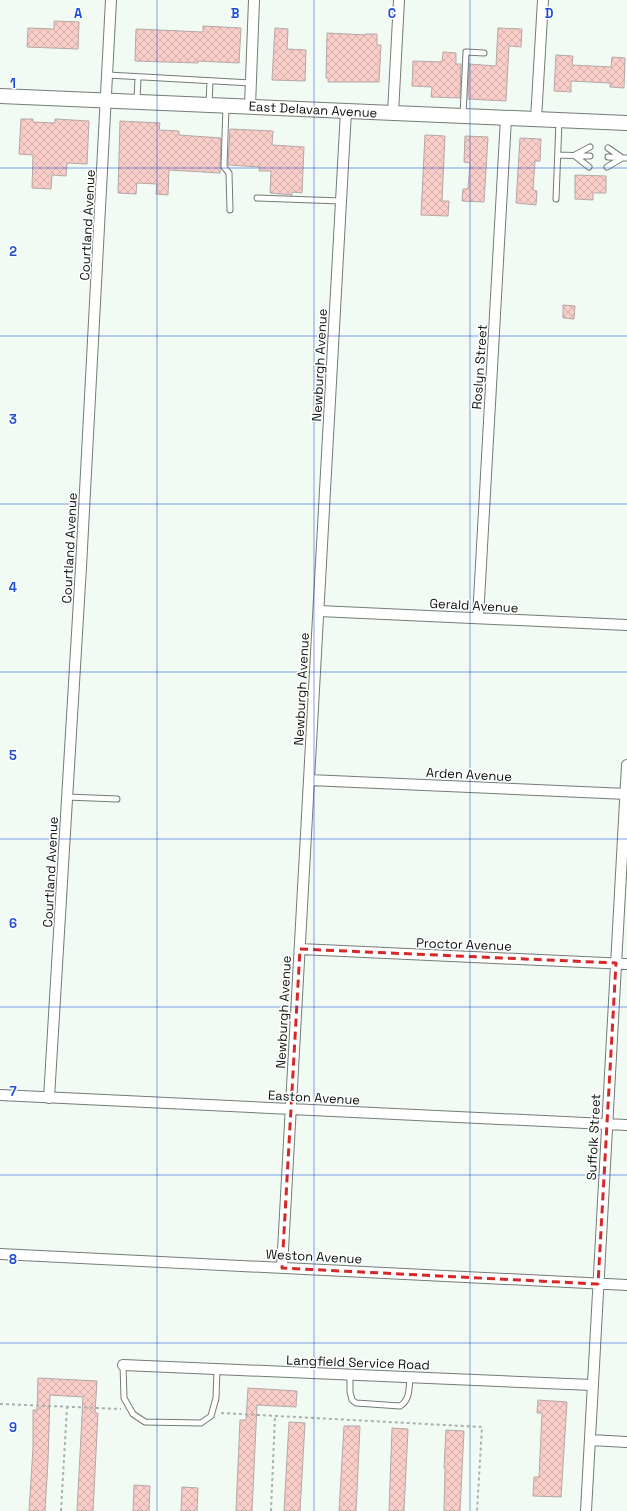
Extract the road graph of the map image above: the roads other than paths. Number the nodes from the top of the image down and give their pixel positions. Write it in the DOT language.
graph roads {
  1 [pos="111,0"];
  2 [pos="254,0"];
  3 [pos="398,0"];
  4 [pos="543,0"];
  5 [pos="484,53"];
  6 [pos="108,75"];
  7 [pos="138,77"];
  8 [pos="210,81"];
  9 [pos="250,83"];
  10 [pos="0,96"];
  11 [pos="107,100"];
  12 [pos="137,102"];
  13 [pos="209,105"];
  14 [pos="226,105"];
  15 [pos="250,106"];
  16 [pos="346,111"];
  17 [pos="393,113"];
  18 [pos="463,116"];
  19 [pos="506,118"];
  20 [pos="536,119"];
  21 [pos="560,120"];
  22 [pos="627,122"];
  23 [pos="590,147"];
  24 [pos="608,148"];
  25 [pos="558,155"];
  26 [pos="574,156"];
  27 [pos="590,156"];
  28 [pos="608,157"];
  29 [pos="624,158"];
  30 [pos="589,167"];
  31 [pos="607,167"];
  32 [pos="257,198"];
  33 [pos="556,199"];
  34 [pos="340,201"];
  35 [pos="230,210"];
  36 [pos="319,611"];
  37 [pos="478,618"];
  38 [pos="627,625"];
  39 [pos="627,765"];
  40 [pos="309,780"];
  41 [pos="626,794"];
  42 [pos="67,797"];
  43 [pos="117,799"];
  44 [pos="300,950"];
  45 [pos="616,963"];
  46 [pos="627,964"];
  47 [pos="0,1095"];
  48 [pos="49,1098"];
  49 [pos="291,1109"];
  50 [pos="606,1124"];
  51 [pos="627,1125"];
  52 [pos="0,1254"];
  53 [pos="282,1268"];
  54 [pos="598,1284"];
  55 [pos="627,1285"];
  56 [pos="123,1365"];
  57 [pos="217,1369"];
  58 [pos="350,1375"];
  59 [pos="410,1377"];
  60 [pos="592,1385"];
  61 [pos="590,1440"];
  62 [pos="627,1442"];
  63 [pos="586,1511"];
  1 -- 6 [label="street, Courtland Avenue"];
  2 -- 9 [label="street"];
  3 -- 17 [label="street"];
  4 -- 20 [label="street"];
  5 -- 18 [label="lane"];
  6 -- 7 [label="lane"];
  6 -- 11 [label="street, Courtland Avenue"];
  7 -- 8 [label="lane"];
  7 -- 12 [label="lane"];
  8 -- 9 [label="lane"];
  8 -- 13 [label="lane"];
  9 -- 15 [label="street"];
  10 -- 11 [label="street, East Delavan Avenue"];
  11 -- 12 [label="street, East Delavan Avenue"];
  11 -- 42 [label="street, Courtland Avenue"];
  12 -- 13 [label="street, East Delavan Avenue"];
  13 -- 14 [label="street, East Delavan Avenue"];
  14 -- 15 [label="street, East Delavan Avenue"];
  14 -- 35 [label="lane"];
  15 -- 16 [label="street, East Delavan Avenue"];
  16 -- 17 [label="street, East Delavan Avenue"];
  16 -- 34 [label="street, Newburgh Avenue"];
  17 -- 18 [label="street, East Delavan Avenue"];
  18 -- 19 [label="street, East Delavan Avenue"];
  19 -- 20 [label="street, East Delavan Avenue"];
  19 -- 37 [label="street, Roslyn Street"];
  20 -- 21 [label="street, East Delavan Avenue"];
  21 -- 22 [label="street, East Delavan Avenue"];
  21 -- 25 [label="lane"];
  23 -- 26 [label="lane"];
  24 -- 29 [label="lane"];
  25 -- 26 [label="lane"];
  25 -- 33 [label="lane"];
  26 -- 27 [label="lane"];
  26 -- 30 [label="lane"];
  28 -- 29 [label="lane"];
  29 -- 31 [label="lane"];
  32 -- 34 [label="lane"];
  34 -- 36 [label="street, Newburgh Avenue"];
  36 -- 37 [label="street, Gerald Avenue"];
  36 -- 40 [label="street, Newburgh Avenue"];
  37 -- 38 [label="street, Gerald Avenue"];
  39 -- 41 [label="street, Suffolk Street"];
  40 -- 41 [label="street, Arden Avenue"];
  40 -- 44 [label="street, Newburgh Avenue"];
  41 -- 45 [label="street, Suffolk Street"];
  42 -- 43 [label="lane"];
  42 -- 48 [label="street, Courtland Avenue"];
  44 -- 45 [label="street, Proctor Avenue"];
  44 -- 49 [label="street, Newburgh Avenue"];
  45 -- 46 [label="street, Proctor Avenue"];
  45 -- 50 [label="street, Suffolk Street"];
  47 -- 48 [label="street, Easton Avenue"];
  48 -- 49 [label="street, Easton Avenue"];
  49 -- 50 [label="street, Easton Avenue"];
  49 -- 53 [label="street, Newburgh Avenue"];
  50 -- 51 [label="street, Easton Avenue"];
  50 -- 54 [label="street, Suffolk Street"];
  52 -- 53 [label="street, Weston Avenue"];
  53 -- 54 [label="street, Weston Avenue"];
  54 -- 55 [label="street, Weston Avenue"];
  54 -- 60 [label="street, Suffolk Street"];
  56 -- 57 [label="street, Langfield Service Road"];
  56 -- 57 [label="lane"];
  57 -- 58 [label="street, Langfield Service Road"];
  58 -- 59 [label="street, Langfield Service Road"];
  58 -- 59 [label="lane"];
  59 -- 60 [label="street, Langfield Service Road"];
  60 -- 61 [label="street, Suffolk Street"];
  61 -- 62 [label="street"];
  61 -- 63 [label="street, Suffolk Street"];
}
